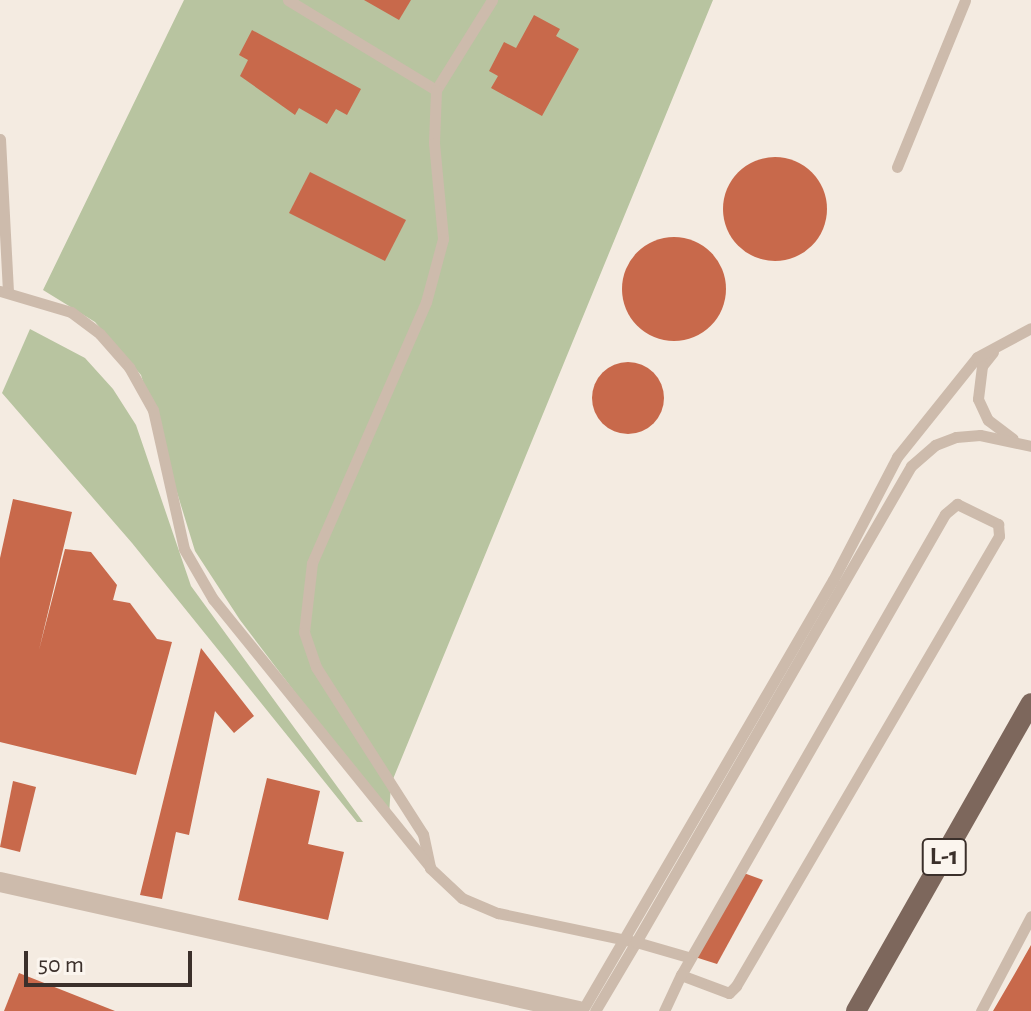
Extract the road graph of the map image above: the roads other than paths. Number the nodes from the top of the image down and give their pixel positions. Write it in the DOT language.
graph roads {
  1 [pos="288,0"];
  2 [pos="492,0"];
  3 [pos="965,0"];
  4 [pos="436,90"];
  5 [pos="0,139"];
  6 [pos="897,167"];
  7 [pos="4,232"];
  8 [pos="4,292"];
  9 [pos="1031,328"];
  10 [pos="1009,339"];
  11 [pos="1031,445"];
  12 [pos="1031,703"];
  13 [pos="430,868"];
  14 [pos="0,882"];
  15 [pos="1031,916"];
  16 [pos="630,941"];
  17 [pos="688,957"];
  18 [pos="681,975"];
  19 [pos="580,1011"];
  20 [pos="595,1011"];
  21 [pos="664,1011"];
  22 [pos="856,1011"];
  23 [pos="981,1011"];
  1 -- 4 [label="lane"];
  2 -- 4 [label="lane"];
  3 -- 6 [label="lane"];
  4 -- 13 [label="lane"];
  5 -- 7 [label="lane"];
  7 -- 8 [label="lane"];
  8 -- 13 [label="lane"];
  9 -- 10 [label="lane"];
  10 -- 11 [label="lane"];
  10 -- 16 [label="lane"];
  11 -- 16 [label="lane"];
  12 -- 22 [label="main road, L-1"];
  13 -- 16 [label="lane"];
  14 -- 19 [label="street"];
  15 -- 23 [label="lane"];
  16 -- 17 [label="lane"];
  16 -- 19 [label="lane"];
  16 -- 20 [label="lane"];
  17 -- 18 [label="lane"];
  17 -- 18 [label="lane"];
  18 -- 21 [label="lane"];
}
